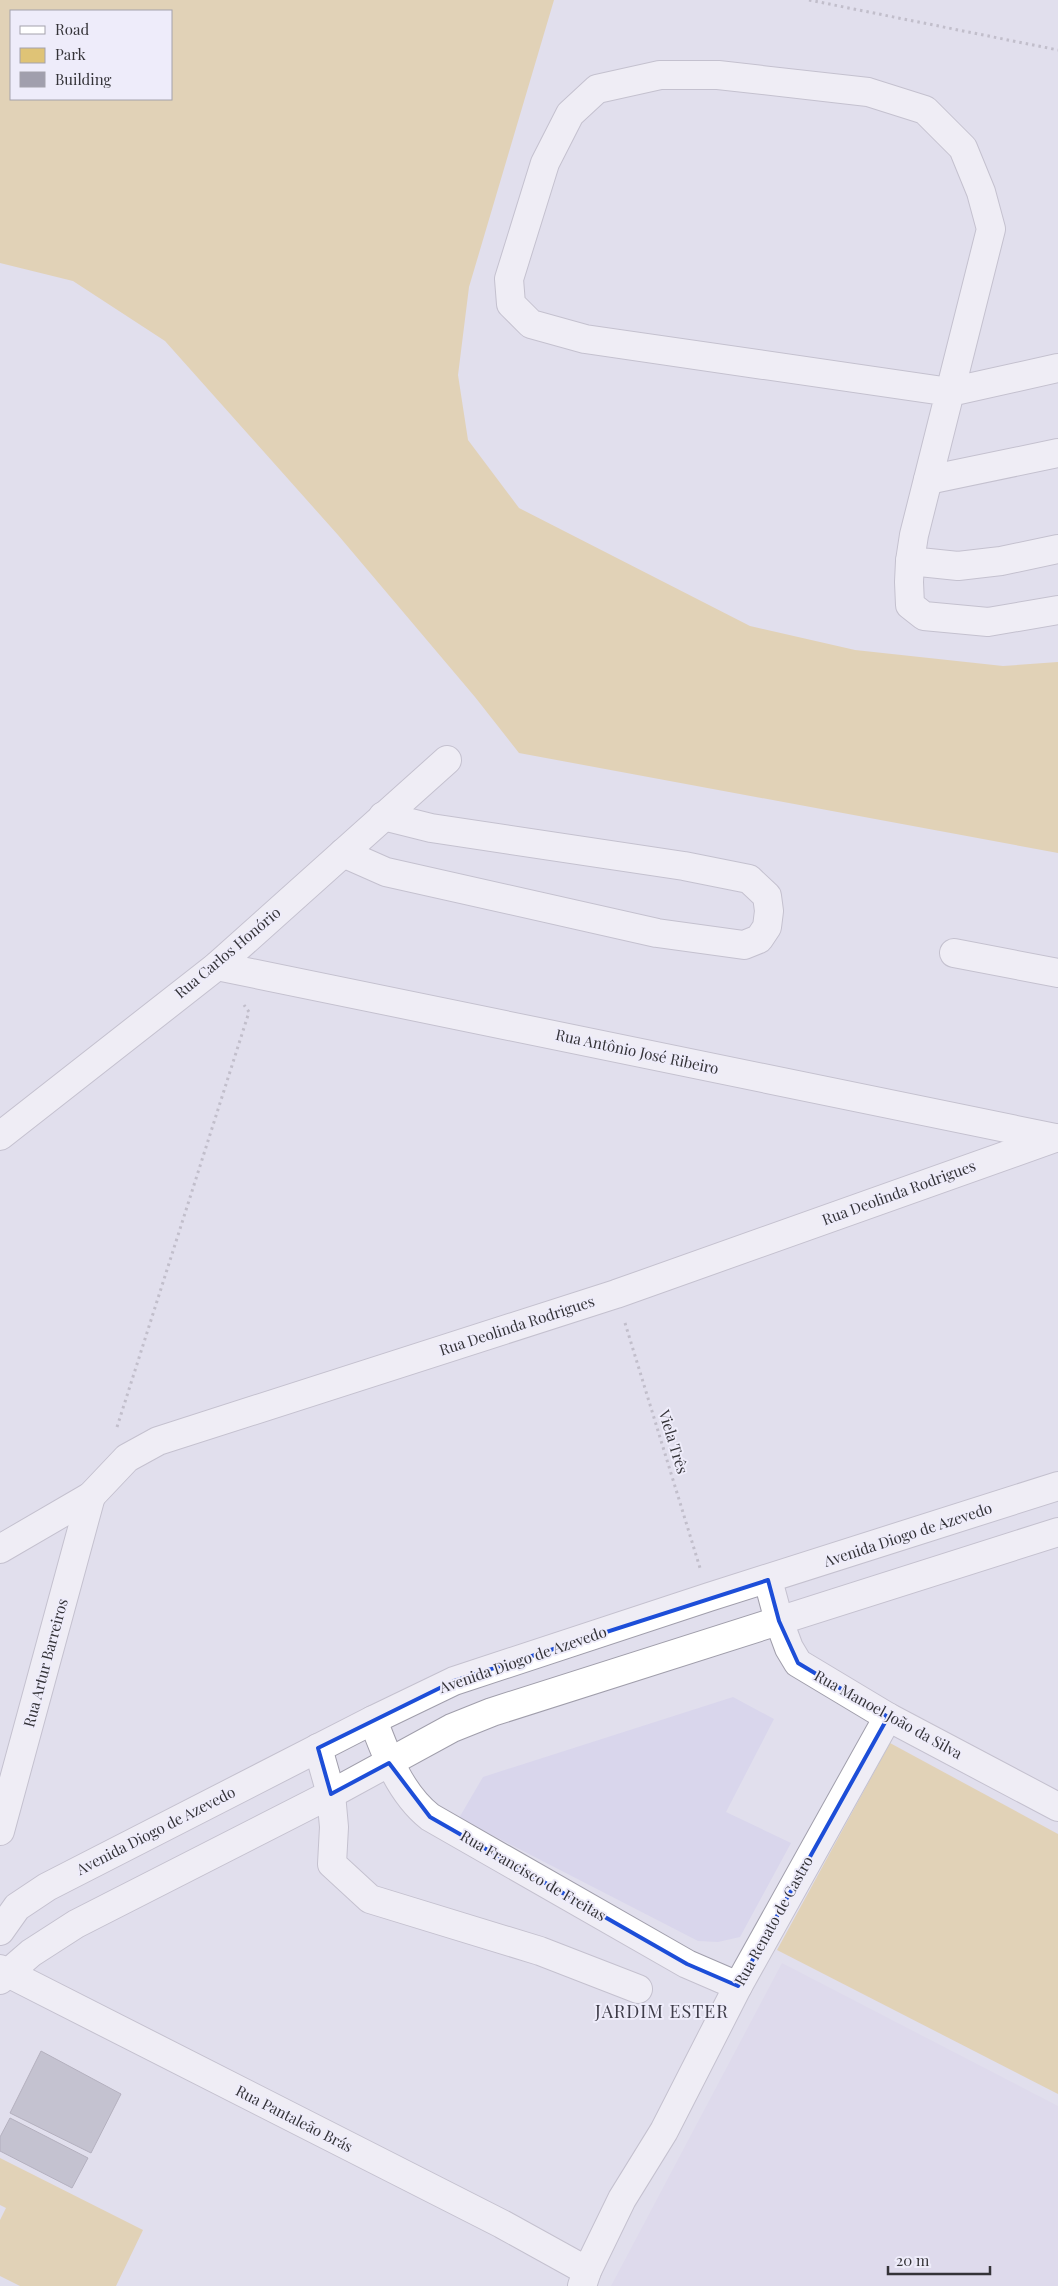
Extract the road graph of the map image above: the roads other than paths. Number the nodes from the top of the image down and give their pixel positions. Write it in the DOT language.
graph roads {
  1 [pos="1058,368"];
  2 [pos="950,392"];
  3 [pos="1058,453"];
  4 [pos="928,480"];
  5 [pos="1058,549"];
  6 [pos="910,561"];
  7 [pos="1058,610"];
  8 [pos="447,760"];
  9 [pos="383,816"];
  10 [pos="343,853"];
  11 [pos="954,953"];
  12 [pos="217,966"];
  13 [pos="1058,973"];
  14 [pos="0,1136"];
  15 [pos="1056,1139"];
  16 [pos="1058,1486"];
  17 [pos="91,1496"];
  18 [pos="1058,1532"];
  19 [pos="0,1549"];
  20 [pos="768,1580"];
  21 [pos="709,1597"];
  22 [pos="779,1621"];
  23 [pos="737,1634"];
  24 [pos="888,1717"];
  25 [pos="373,1720"];
  26 [pos="318,1748"];
  27 [pos="389,1763"];
  28 [pos="332,1794"];
  29 [pos="1058,1808"];
  30 [pos="0,1831"];
  31 [pos="0,1931"];
  32 [pos="3,1974"];
  33 [pos="738,1986"];
  34 [pos="638,1989"];
  35 [pos="585,2278"];
  1 -- 2 [label="street"];
  2 -- 2 [label="street"];
  2 -- 4 [label="street"];
  3 -- 4 [label="street"];
  4 -- 6 [label="street"];
  5 -- 6 [label="street"];
  6 -- 7 [label="street"];
  8 -- 9 [label="street, Rua Carlos Honório"];
  9 -- 10 [label="street, Rua Carlos Honório"];
  9 -- 10 [label="street"];
  10 -- 12 [label="street, Rua Carlos Honório"];
  11 -- 13 [label="street"];
  12 -- 14 [label="street, Rua Carlos Honório"];
  12 -- 15 [label="street, Rua Antônio José Ribeiro"];
  15 -- 17 [label="street, Rua Deolinda Rodrigues"];
  16 -- 20 [label="street, Avenida Diogo de Azevedo"];
  17 -- 19 [label="street, Rua Deolinda Rodrigues"];
  17 -- 30 [label="street, Rua Artur Barreiros"];
  18 -- 22 [label="street"];
  20 -- 21 [label="street, Avenida Diogo de Azevedo"];
  20 -- 22 [label="street, Rua Manoel João da Silva"];
  21 -- 23 [label="street"];
  21 -- 25 [label="street, Avenida Diogo de Azevedo"];
  22 -- 23 [label="street"];
  22 -- 24 [label="street, Rua Manoel João da Silva"];
  23 -- 27 [label="street"];
  24 -- 29 [label="street, Rua Manoel João da Silva"];
  24 -- 33 [label="street, Rua Renato de Castro"];
  25 -- 26 [label="street, Avenida Diogo de Azevedo"];
  25 -- 27 [label="street, Rua Francisco de Freitas"];
  26 -- 28 [label="street"];
  26 -- 31 [label="street, Avenida Diogo de Azevedo"];
  27 -- 28 [label="street"];
  27 -- 33 [label="street, Rua Francisco de Freitas"];
  28 -- 32 [label="street"];
  28 -- 34 [label="street"];
  32 -- 35 [label="street, Rua Pantaleão Brás"];
  33 -- 35 [label="street, Rua Renato de Castro"];
}
